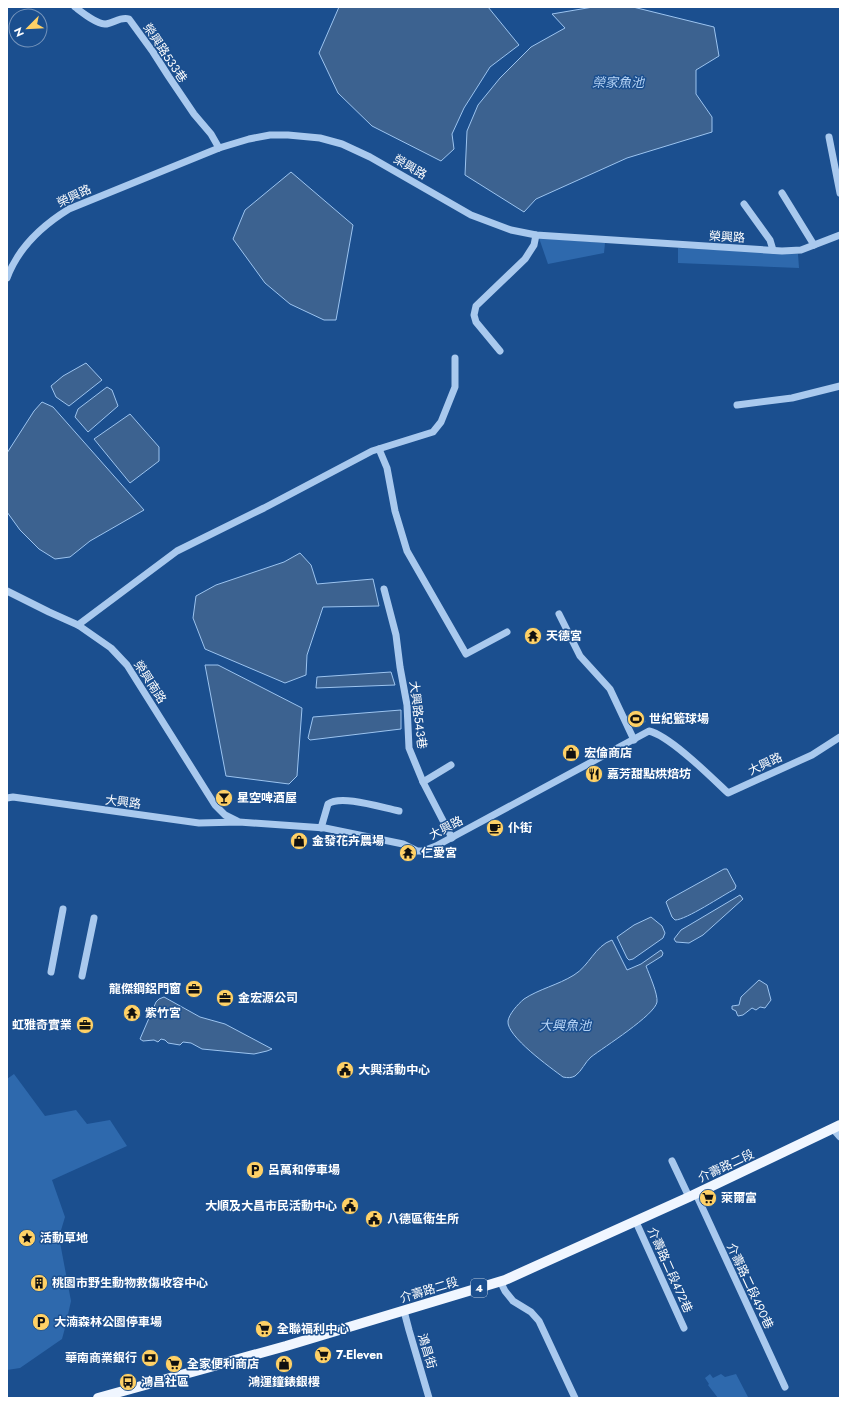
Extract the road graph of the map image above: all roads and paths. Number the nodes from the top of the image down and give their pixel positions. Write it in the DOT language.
graph roads {
  1 [pos="75,7"];
  2 [pos="829,137"];
  3 [pos="219,148"];
  4 [pos="782,193"];
  5 [pos="840,193"];
  6 [pos="744,204"];
  7 [pos="536,235"];
  8 [pos="840,235"];
  9 [pos="814,245"];
  10 [pos="773,250"];
  11 [pos="7,278"];
  12 [pos="500,351"];
  13 [pos="454,358"];
  14 [pos="840,386"];
  15 [pos="737,405"];
  16 [pos="379,449"];
  17 [pos="384,589"];
  18 [pos="7,591"];
  19 [pos="559,614"];
  20 [pos="78,625"];
  21 [pos="507,632"];
  22 [pos="840,737"];
  23 [pos="634,740"];
  24 [pos="451,765"];
  25 [pos="423,782"];
  26 [pos="7,798"];
  27 [pos="399,811"];
  28 [pos="239,822"];
  29 [pos="321,828"];
  30 [pos="452,838"];
  31 [pos="64,909"];
  32 [pos="94,918"];
  33 [pos="51,972"];
  34 [pos="82,976"];
  35 [pos="836,1127"];
  36 [pos="840,1137"];
  37 [pos="672,1161"];
  38 [pos="693,1196"];
  39 [pos="636,1222"];
  40 [pos="500,1281"];
  41 [pos="404,1311"];
  42 [pos="684,1328"];
  43 [pos="785,1387"];
  44 [pos="98,1398"];
  45 [pos="429,1398"];
  46 [pos="575,1398"];
  1 -- 3 [label="street, 榮興路533巷"];
  2 -- 5 [label="street"];
  3 -- 7 [label="street, 榮興路"];
  3 -- 11 [label="street, 榮興路"];
  4 -- 9 [label="street"];
  6 -- 10 [label="street"];
  7 -- 10 [label="street, 榮興路"];
  7 -- 12 [label="street"];
  8 -- 9 [label="street, 榮興路"];
  9 -- 10 [label="street, 榮興路"];
  13 -- 16 [label="street"];
  14 -- 15 [label="street"];
  16 -- 20 [label="street"];
  16 -- 21 [label="street"];
  17 -- 25 [label="street, 大興路543巷"];
  18 -- 20 [label="street, 榮興南路"];
  19 -- 23 [label="street"];
  20 -- 28 [label="street, 榮興南路"];
  22 -- 23 [label="street, 大興路"];
  23 -- 30 [label="street, 大興路"];
  24 -- 25 [label="street"];
  25 -- 30 [label="street, 大興路543巷"];
  26 -- 28 [label="street, 大興路"];
  27 -- 29 [label="street"];
  28 -- 29 [label="street, 大興路"];
  29 -- 30 [label="street, 大興路"];
  31 -- 33 [label="street"];
  32 -- 34 [label="street"];
  35 -- 36 [label="street"];
  35 -- 38 [label="main road, 介壽路二段 / 4"];
  37 -- 38 [label="street, 介壽路二段490巷"];
  38 -- 39 [label="main road, 介壽路二段 / 4"];
  38 -- 43 [label="street, 介壽路二段490巷"];
  39 -- 40 [label="main road, 介壽路二段 / 4"];
  39 -- 42 [label="street, 介壽路二段472巷"];
  40 -- 41 [label="main road, 介壽路二段 / 4"];
  40 -- 46 [label="street"];
  41 -- 44 [label="main road, 介壽路二段 / 4"];
  41 -- 45 [label="street, 鴻昌街"];
}
